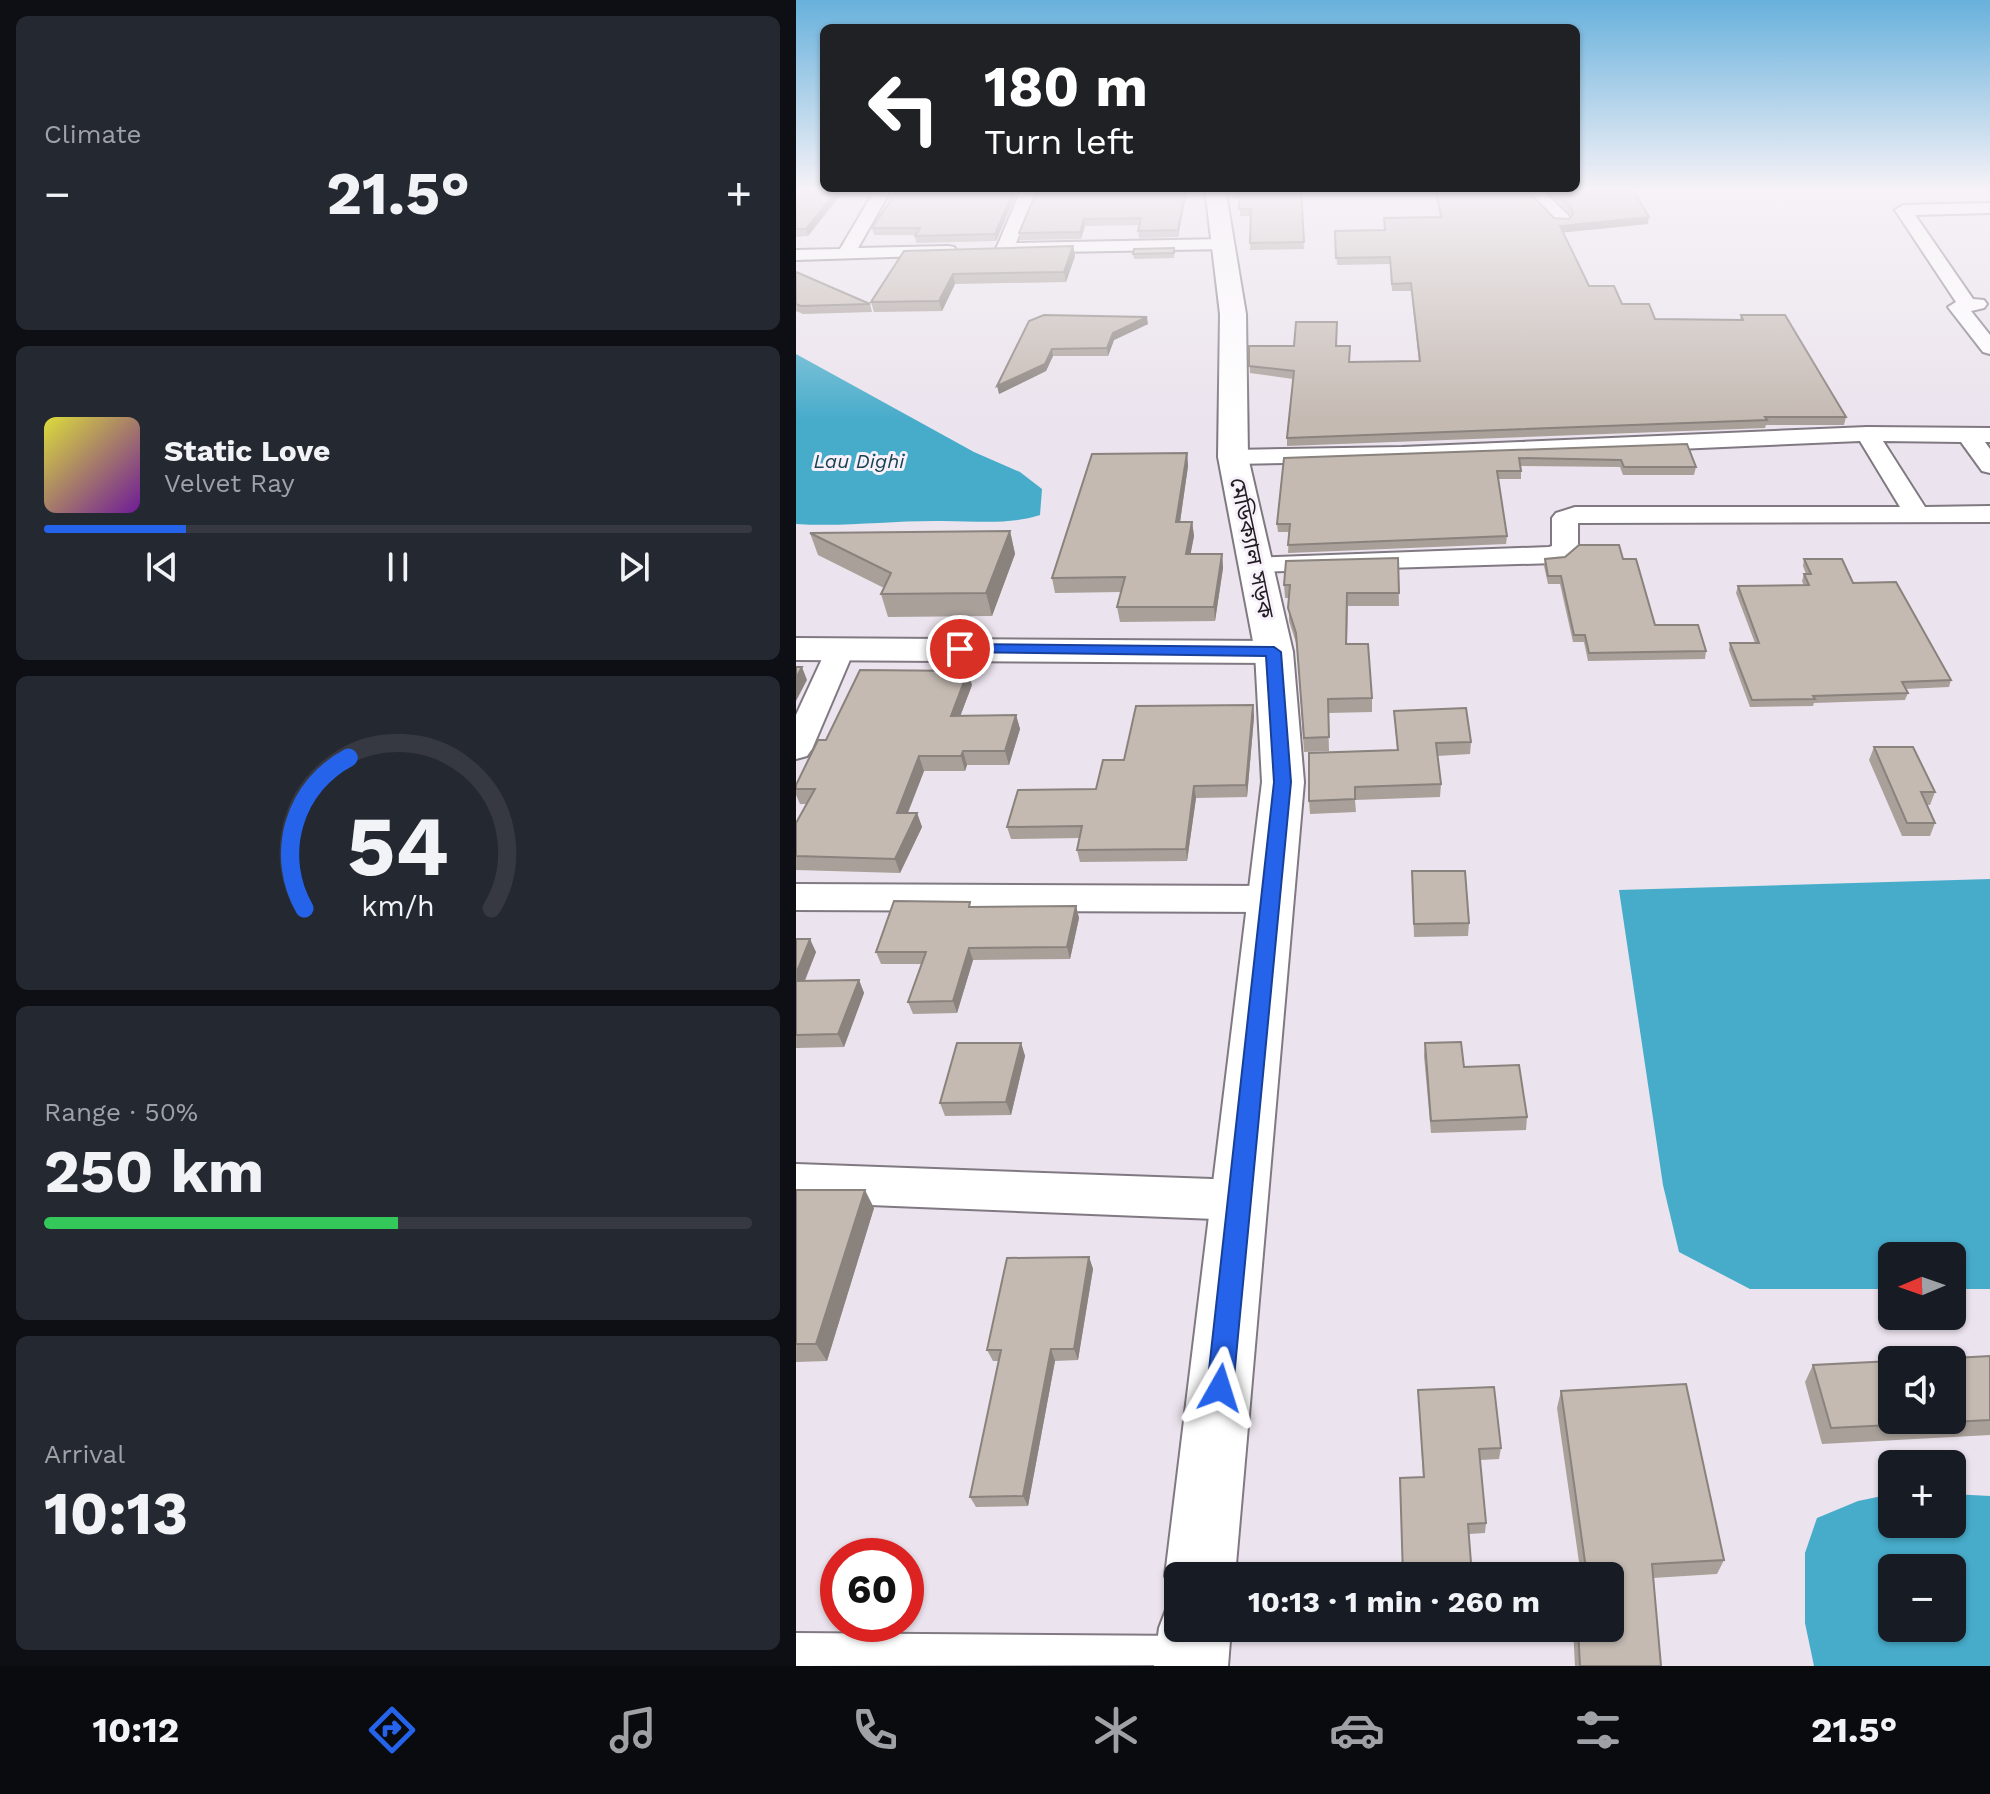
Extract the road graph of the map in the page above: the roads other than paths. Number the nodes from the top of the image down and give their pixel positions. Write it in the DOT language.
graph roads {
  1 [pos="1227,265"];
  2 [pos="1940,265"];
  3 [pos="1967,304"];
  4 [pos="1990,304"];
  5 [pos="1990,348"];
  6 [pos="1867,434"];
  7 [pos="1979,435"];
  8 [pos="1233,457"];
  9 [pos="1990,466"];
  10 [pos="1990,514"];
  11 [pos="1918,515"];
  12 [pos="1255,564"];
  13 [pos="841,648"];
  14 [pos="796,649"];
  15 [pos="1274,652"];
  16 [pos="796,749"];
  17 [pos="796,897"];
  18 [pos="1270,899"];
  19 [pos="796,1183"];
  20 [pos="1240,1200"];
  21 [pos="1201,1562"];
  22 [pos="1192,1653"];
  23 [pos="796,1661"];
  1 -- 8 [label="main road, মেডিক্যাল সড়ক"];
  2 -- 3 [label="street"];
  3 -- 4 [label="street"];
  3 -- 5 [label="street"];
  6 -- 7 [label="street"];
  6 -- 8 [label="street"];
  6 -- 11 [label="street"];
  7 -- 9 [label="street"];
  8 -- 12 [label="main road, মেডিক্যাল সড়ক"];
  10 -- 11 [label="street"];
  11 -- 12 [label="street"];
  12 -- 15 [label="main road, মেডিক্যাল সড়ক"];
  13 -- 14 [label="main road"];
  13 -- 15 [label="main road"];
  13 -- 16 [label="street"];
  15 -- 18 [label="main road, মেডিক্যাল সড়ক"];
  17 -- 18 [label="street"];
  18 -- 20 [label="main road, মেডিক্যাল সড়ক"];
  19 -- 20 [label="street"];
  20 -- 21 [label="main road, মেডিক্যাল সড়ক"];
  22 -- 23 [label="street"];
}
